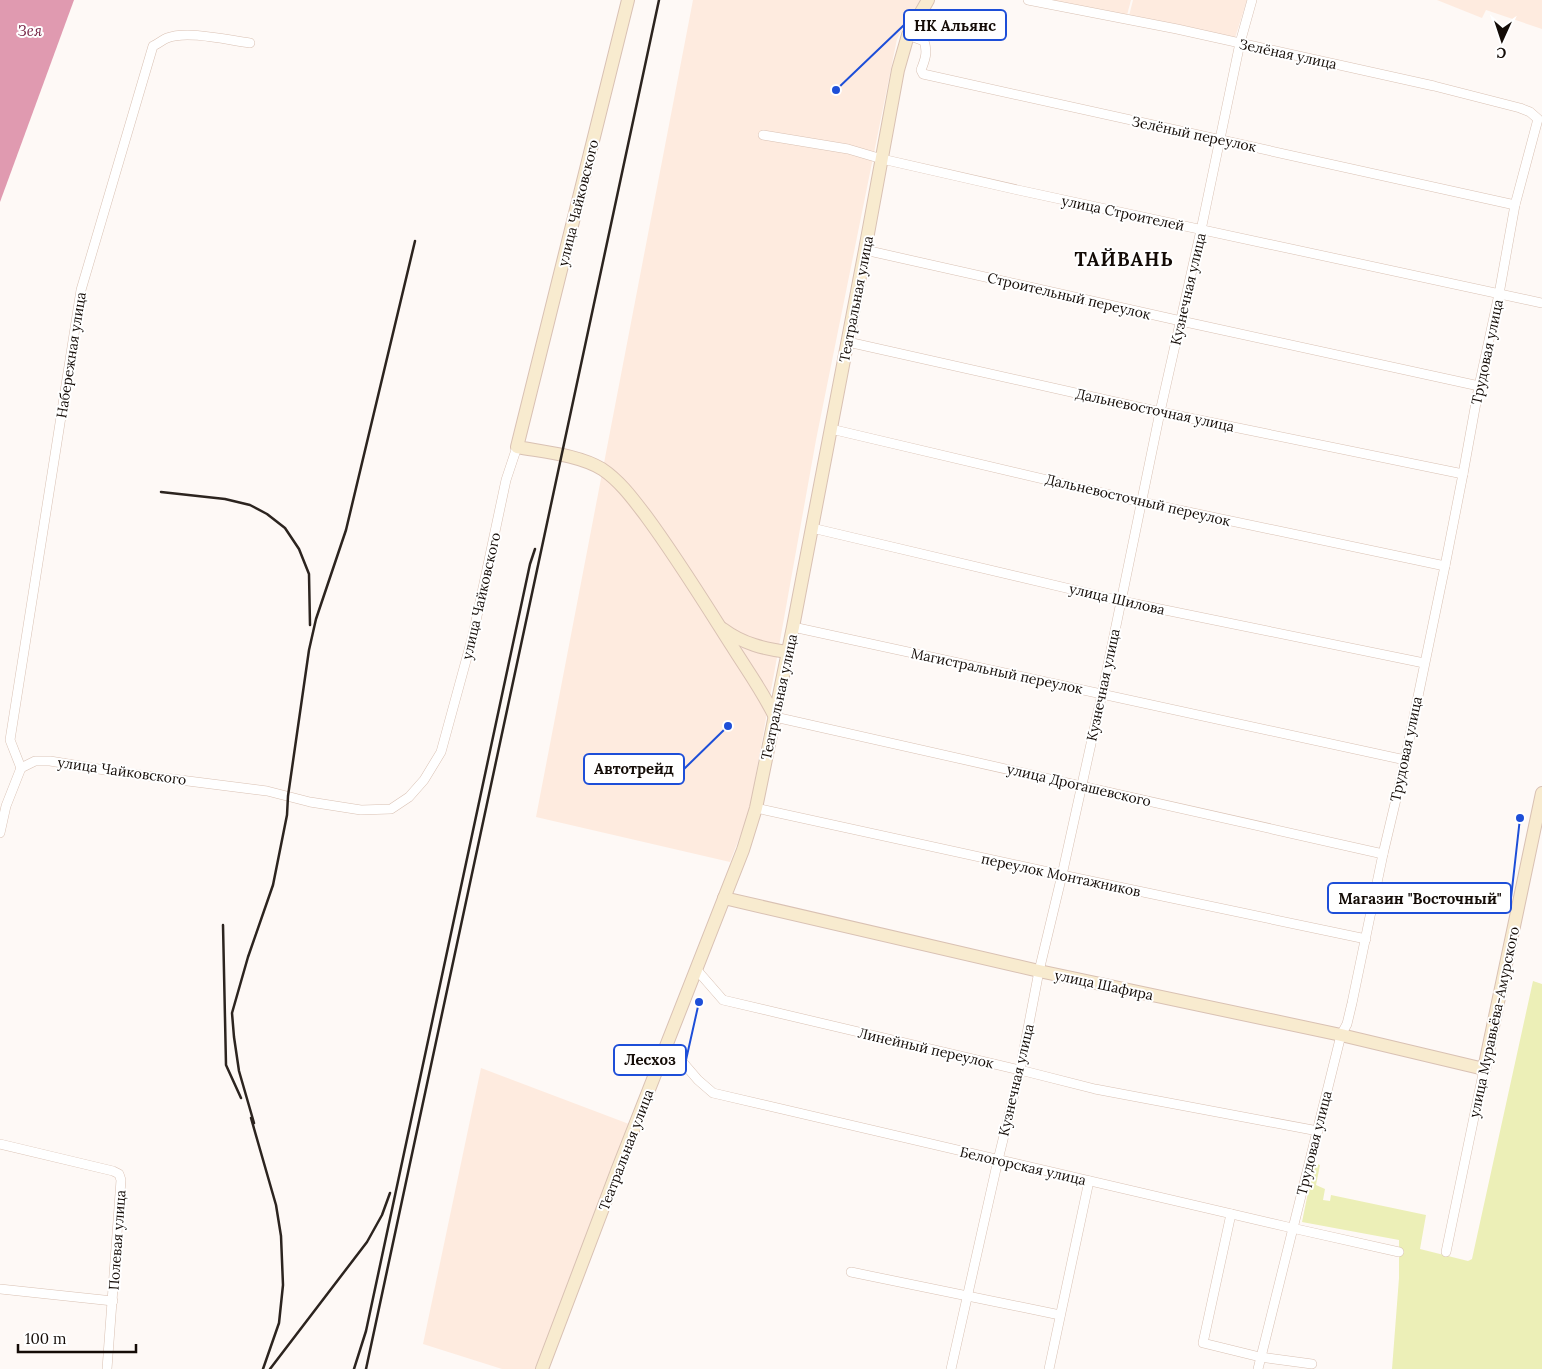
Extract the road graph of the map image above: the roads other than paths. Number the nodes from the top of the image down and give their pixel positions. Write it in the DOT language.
graph roads {
  1 [pos="628,0"];
  2 [pos="928,0"];
  3 [pos="1028,0"];
  4 [pos="1252,0"];
  5 [pos="908,35"];
  6 [pos="250,43"];
  7 [pos="1240,44"];
  8 [pos="1540,126"];
  9 [pos="763,135"];
  10 [pos="1219,139"];
  11 [pos="882,159"];
  12 [pos="1515,205"];
  13 [pos="1201,230"];
  14 [pos="866,250"];
  15 [pos="1499,294"];
  16 [pos="1542,303"];
  17 [pos="1180,321"];
  18 [pos="848,342"];
  19 [pos="1478,386"];
  20 [pos="1160,412"];
  21 [pos="832,429"];
  22 [pos="517,447"];
  23 [pos="1463,474"];
  24 [pos="1141,502"];
  25 [pos="812,528"];
  26 [pos="1445,566"];
  27 [pos="1120,601"];
  28 [pos="720,627"];
  29 [pos="793,627"];
  30 [pos="788,652"];
  31 [pos="1424,663"];
  32 [pos="1102,694"];
  33 [pos="775,718"];
  34 [pos="1405,760"];
  35 [pos="21,768"];
  36 [pos="1081,786"];
  37 [pos="1542,792"];
  38 [pos="756,808"];
  39 [pos="0,833"];
  40 [pos="1383,854"];
  41 [pos="1062,875"];
  42 [pos="724,898"];
  43 [pos="1366,939"];
  44 [pos="696,969"];
  45 [pos="1039,971"];
  46 [pos="1341,1035"];
  47 [pos="667,1044"];
  48 [pos="1484,1069"];
  49 [pos="1020,1070"];
  50 [pos="1318,1131"];
  51 [pos="0,1144"];
  52 [pos="998,1160"];
  53 [pos="1089,1181"];
  54 [pos="1230,1214"];
  55 [pos="1292,1228"];
  56 [pos="1399,1252"];
  57 [pos="1446,1252"];
  58 [pos="851,1272"];
  59 [pos="0,1289"];
  60 [pos="967,1296"];
  61 [pos="113,1301"];
  62 [pos="1060,1315"];
  63 [pos="1260,1357"];
  64 [pos="1312,1364"];
  65 [pos="107,1369"];
  66 [pos="542,1369"];
  67 [pos="951,1369"];
  68 [pos="1049,1369"];
  69 [pos="1258,1369"];
  1 -- 22 [label="street, улица Чайковского"];
  2 -- 5 [label="street, Театральная улица"];
  3 -- 7 [label="street, Зелёная улица"];
  4 -- 7 [label="street, Кузнечная улица"];
  5 -- 10 [label="street, Зелёный переулок"];
  5 -- 11 [label="street, Театральная улица"];
  6 -- 35 [label="street, Набережная улица"];
  7 -- 8 [label="street, Зелёная улица"];
  7 -- 10 [label="street, Кузнечная улица"];
  8 -- 12 [label="street, Трудовая улица"];
  9 -- 11 [label="street, улица Строителей"];
  10 -- 12 [label="street, Зелёный переулок"];
  10 -- 13 [label="street, Кузнечная улица"];
  11 -- 13 [label="street, улица Строителей"];
  11 -- 14 [label="street, Театральная улица"];
  12 -- 15 [label="street, Трудовая улица"];
  13 -- 15 [label="street, улица Строителей"];
  13 -- 17 [label="street, Кузнечная улица"];
  14 -- 17 [label="street, Строительный переулок"];
  14 -- 18 [label="street, Театральная улица"];
  15 -- 16 [label="street, улица Строителей"];
  15 -- 19 [label="street, Трудовая улица"];
  17 -- 19 [label="street, Строительный переулок"];
  17 -- 20 [label="street, Кузнечная улица"];
  18 -- 20 [label="street, Дальневосточная улица"];
  18 -- 21 [label="street, Театральная улица"];
  19 -- 23 [label="street, Трудовая улица"];
  20 -- 23 [label="street, Дальневосточная улица"];
  20 -- 24 [label="street, Кузнечная улица"];
  21 -- 24 [label="street, Дальневосточный переулок"];
  21 -- 25 [label="street, Театральная улица"];
  22 -- 28 [label="street"];
  22 -- 35 [label="street, улица Чайковского"];
  23 -- 26 [label="street, Трудовая улица"];
  24 -- 26 [label="street, Дальневосточный переулок"];
  24 -- 27 [label="street, Кузнечная улица"];
  25 -- 27 [label="street, улица Шилова"];
  25 -- 29 [label="street, Театральная улица"];
  26 -- 31 [label="street, Трудовая улица"];
  27 -- 31 [label="street, улица Шилова"];
  27 -- 32 [label="street, Кузнечная улица"];
  28 -- 30 [label="street"];
  28 -- 33 [label="street"];
  29 -- 30 [label="street, Театральная улица"];
  29 -- 32 [label="street, Магистральный переулок"];
  30 -- 33 [label="street, Театральная улица"];
  31 -- 34 [label="street, Трудовая улица"];
  32 -- 34 [label="street, Магистральный переулок"];
  32 -- 36 [label="street, Кузнечная улица"];
  33 -- 36 [label="street, улица Дрогашевского"];
  33 -- 38 [label="street, Театральная улица"];
  34 -- 40 [label="street, Трудовая улица"];
  35 -- 39 [label="street"];
  36 -- 40 [label="street, улица Дрогашевского"];
  36 -- 41 [label="street, Кузнечная улица"];
  37 -- 48 [label="street, улица Муравьёва-Амурского"];
  38 -- 41 [label="street, переулок Монтажников"];
  38 -- 42 [label="street, Театральная улица"];
  40 -- 43 [label="street, Трудовая улица"];
  41 -- 43 [label="street, переулок Монтажников"];
  41 -- 45 [label="street, Кузнечная улица"];
  42 -- 44 [label="street, Театральная улица"];
  42 -- 45 [label="street, улица Шафира"];
  43 -- 46 [label="street, Трудовая улица"];
  44 -- 47 [label="street, Театральная улица"];
  44 -- 49 [label="street, Линейный переулок"];
  45 -- 46 [label="street, улица Шафира"];
  45 -- 49 [label="street, Кузнечная улица"];
  46 -- 48 [label="street, улица Шафира"];
  46 -- 50 [label="street, Трудовая улица"];
  47 -- 52 [label="street, Белогорская улица"];
  47 -- 66 [label="street, Театральная улица"];
  48 -- 57 [label="street, улица Муравьёва-Амурского"];
  49 -- 50 [label="street, Линейный переулок"];
  49 -- 52 [label="street, Кузнечная улица"];
  50 -- 55 [label="street, Трудовая улица"];
  51 -- 61 [label="street, Полевая улица"];
  52 -- 53 [label="street, Белогорская улица"];
  52 -- 60 [label="street, Кузнечная улица"];
  53 -- 54 [label="street, Белогорская улица"];
  53 -- 62 [label="street"];
  54 -- 55 [label="street, Белогорская улица"];
  54 -- 63 [label="street"];
  55 -- 56 [label="street, Белогорская улица"];
  55 -- 63 [label="street, Трудовая улица"];
  58 -- 60 [label="street"];
  59 -- 61 [label="street"];
  60 -- 62 [label="street"];
  60 -- 67 [label="street, Кузнечная улица"];
  61 -- 65 [label="street, Полевая улица"];
  62 -- 68 [label="street"];
  63 -- 64 [label="street"];
  63 -- 69 [label="street, Трудовая улица"];
}
